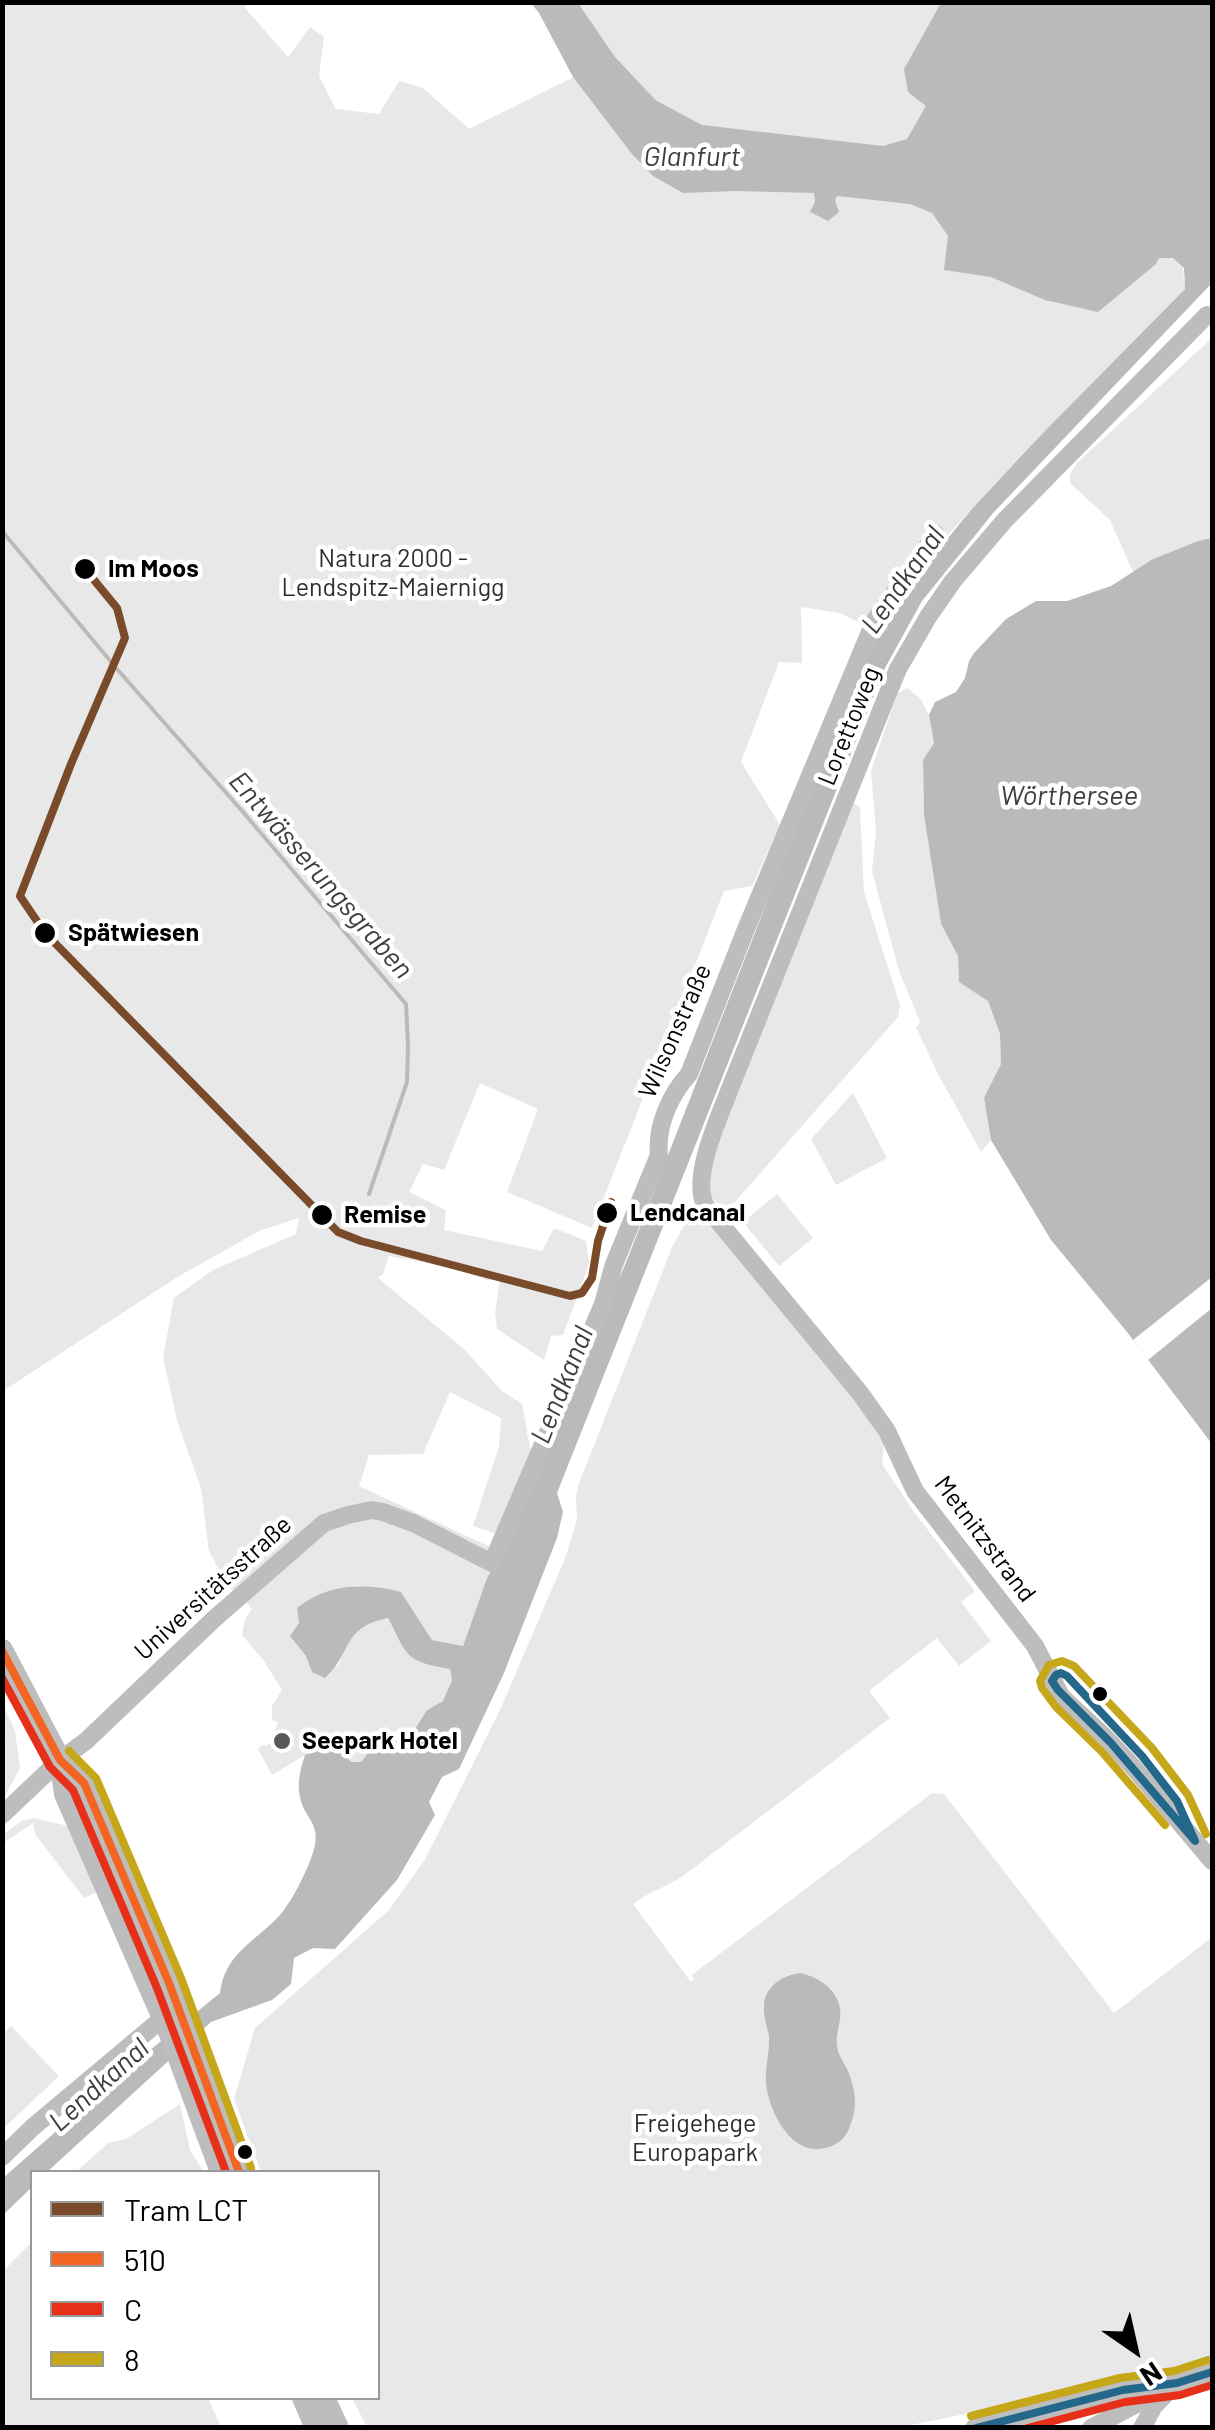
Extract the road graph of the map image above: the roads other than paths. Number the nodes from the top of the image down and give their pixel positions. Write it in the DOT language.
graph roads {
  1 [pos="1207,315"];
  2 [pos="936,534"];
  3 [pos="700,1187"];
  4 [pos="492,1564"];
  5 [pos="2,1650"];
  6 [pos="60,1760"];
  7 [pos="2,1814"];
  8 [pos="1212,1861"];
  9 [pos="168,2014"];
  10 [pos="204,2098"];
  11 [pos="2,2157"];
  12 [pos="221,2170"];
  13 [pos="238,2170"];
  14 [pos="1211,2376"];
  15 [pos="1176,2383"];
  16 [pos="303,2400"];
  17 [pos="325,2400"];
  18 [pos="1015,2422"];
  19 [pos="314,2428"];
  20 [pos="338,2428"];
  21 [pos="974,2428"];
  22 [pos="1091,2428"];
  23 [pos="1142,2428"];
  1 -- 3 [label="street, Lorettoweg"];
  2 -- 4 [label="street, Wilsonstraße"];
  3 -- 8 [label="street, Metnitzstrand"];
  4 -- 6 [label="street, Universitätsstraße"];
  5 -- 6 [label="main road"];
  6 -- 7 [label="street, Universitätsstraße"];
  6 -- 10 [label="main road"];
  9 -- 11 [label="street"];
  10 -- 12 [label="main road"];
  10 -- 13 [label="main road"];
  14 -- 15 [label="street"];
  15 -- 18 [label="street"];
  15 -- 22 [label="street"];
  15 -- 23 [label="street"];
  16 -- 19 [label="main road"];
  17 -- 20 [label="main road"];
  18 -- 21 [label="street"];
}
